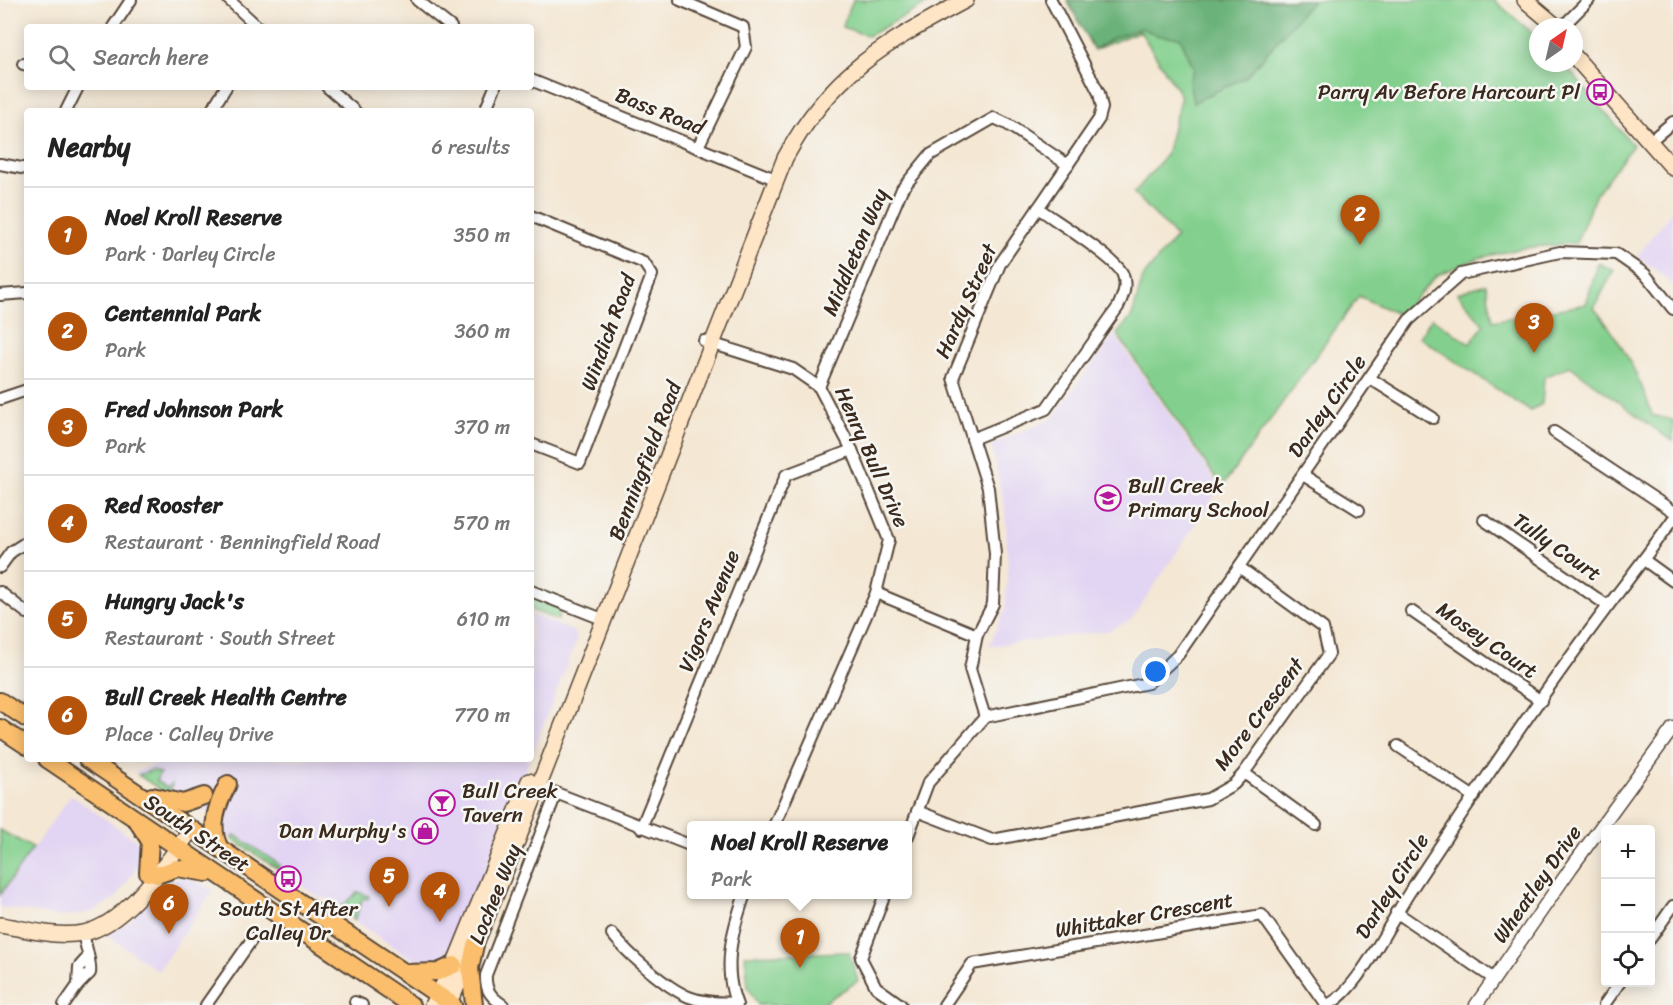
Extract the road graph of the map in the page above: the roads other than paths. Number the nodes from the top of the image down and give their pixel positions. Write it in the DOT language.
graph roads {
  1 [pos="131,0"];
  2 [pos="229,0"];
  3 [pos="417,0"];
  4 [pos="680,0"];
  5 [pos="945,0"];
  6 [pos="966,0"];
  7 [pos="1051,0"];
  8 [pos="1515,0"];
  9 [pos="1525,0"];
  10 [pos="1589,0"];
  11 [pos="1535,18"];
  12 [pos="1546,18"];
  13 [pos="1571,18"];
  14 [pos="114,24"];
  15 [pos="255,24"];
  16 [pos="447,24"];
  17 [pos="1583,58"];
  18 [pos="1583,66"];
  19 [pos="534,81"];
  20 [pos="76,90"];
  21 [pos="224,90"];
  22 [pos="331,90"];
  23 [pos="494,90"];
  24 [pos="68,108"];
  25 [pos="213,108"];
  26 [pos="352,108"];
  27 [pos="486,108"];
  28 [pos="1673,122"];
  29 [pos="1653,140"];
  30 [pos="698,147"];
  31 [pos="1673,159"];
  32 [pos="0,164"];
  33 [pos="1068,165"];
  34 [pos="24,168"];
  35 [pos="1673,168"];
  36 [pos="771,177"];
  37 [pos="1038,208"];
  38 [pos="534,221"];
  39 [pos="24,293"];
  40 [pos="0,295"];
  41 [pos="1673,309"];
  42 [pos="709,343"];
  43 [pos="1371,379"];
  44 [pos="819,387"];
  45 [pos="24,391"];
  46 [pos="0,399"];
  47 [pos="1433,418"];
  48 [pos="1554,432"];
  49 [pos="972,440"];
  50 [pos="534,445"];
  51 [pos="852,450"];
  52 [pos="1304,475"];
  53 [pos="1359,510"];
  54 [pos="1673,511"];
  55 [pos="1673,519"];
  56 [pos="1484,520"];
  57 [pos="24,544"];
  58 [pos="1644,560"];
  59 [pos="0,567"];
  60 [pos="1239,567"];
  61 [pos="1673,581"];
  62 [pos="0,592"];
  63 [pos="534,592"];
  64 [pos="876,593"];
  65 [pos="1608,606"];
  66 [pos="24,611"];
  67 [pos="1411,611"];
  68 [pos="600,618"];
  69 [pos="977,635"];
  70 [pos="0,701"];
  71 [pos="1541,701"];
  72 [pos="24,717"];
  73 [pos="985,717"];
  74 [pos="0,728"];
  75 [pos="1673,728"];
  76 [pos="24,744"];
  77 [pos="1398,746"];
  78 [pos="51,762"];
  79 [pos="91,762"];
  80 [pos="1244,773"];
  81 [pos="228,784"];
  82 [pos="533,784"];
  83 [pos="136,792"];
  84 [pos="556,794"];
  85 [pos="204,796"];
  86 [pos="1474,797"];
  87 [pos="917,811"];
  88 [pos="134,818"];
  89 [pos="776,821"];
  90 [pos="912,825"];
  91 [pos="1316,825"];
  92 [pos="187,826"];
  93 [pos="641,828"];
  94 [pos="687,844"];
  95 [pos="173,845"];
  96 [pos="219,847"];
  97 [pos="220,876"];
  98 [pos="150,878"];
  99 [pos="743,899"];
  100 [pos="883,899"];
  101 [pos="1673,906"];
  102 [pos="1396,912"];
  103 [pos="0,925"];
  104 [pos="83,933"];
  105 [pos="1654,933"];
  106 [pos="612,934"];
  107 [pos="253,938"];
  108 [pos="475,945"];
  109 [pos="454,965"];
  110 [pos="406,973"];
  111 [pos="1494,979"];
  112 [pos="1617,987"];
  113 [pos="444,1002"];
  114 [pos="736,1004"];
  115 [pos="64,1005"];
  116 [pos="206,1005"];
  117 [pos="411,1005"];
  118 [pos="474,1005"];
  119 [pos="503,1005"];
  120 [pos="902,1005"];
  121 [pos="944,1005"];
  122 [pos="1326,1005"];
  123 [pos="1476,1005"];
  124 [pos="1604,1005"];
  1 -- 14 [label="street"];
  2 -- 15 [label="street"];
  3 -- 16 [label="street"];
  4 -- 30 [label="street"];
  5 -- 36 [label="main road, Benningfield Road"];
  6 -- 36 [label="main road, Benningfield Road"];
  7 -- 33 [label="street, Hardy Street"];
  8 -- 11 [label="main road"];
  9 -- 12 [label="main road"];
  10 -- 13 [label="street"];
  17 -- 29 [label="main road"];
  18 -- 29 [label="main road"];
  19 -- 30 [label="street, Bass Road"];
  20 -- 24 [label="street"];
  21 -- 25 [label="street"];
  22 -- 26 [label="street"];
  23 -- 27 [label="street"];
  28 -- 29 [label="street"];
  29 -- 31 [label="main road"];
  29 -- 35 [label="main road"];
  30 -- 36 [label="street, Bass Road"];
  32 -- 34 [label="street"];
  33 -- 37 [label="street, Hardy Street"];
  33 -- 44 [label="street, Middleton Way"];
  36 -- 42 [label="main road, Benningfield Road"];
  37 -- 49 [label="street, Hardy Street"];
  37 -- 49 [label="street"];
  38 -- 50 [label="street, Windich Road"];
  39 -- 40 [label="street"];
  41 -- 43 [label="street, Darley Circle"];
  42 -- 44 [label="street, Henry Bull Drive"];
  42 -- 68 [label="main road, Benningfield Road"];
  43 -- 47 [label="street"];
  43 -- 52 [label="street, Darley Circle"];
  44 -- 51 [label="street, Henry Bull Drive"];
  45 -- 46 [label="street"];
  48 -- 54 [label="street"];
  49 -- 69 [label="street, Hardy Street"];
  51 -- 64 [label="street, Henry Bull Drive"];
  51 -- 93 [label="street, Vigors Avenue"];
  52 -- 53 [label="street"];
  52 -- 60 [label="street, Darley Circle"];
  55 -- 58 [label="street, Darley Circle"];
  56 -- 65 [label="street, Tully Court"];
  57 -- 59 [label="street"];
  58 -- 61 [label="street"];
  58 -- 65 [label="street, Darley Circle"];
  60 -- 73 [label="street, Darley Circle"];
  60 -- 80 [label="street, More Crescent"];
  62 -- 66 [label="street"];
  63 -- 68 [label="street"];
  64 -- 69 [label="street"];
  64 -- 89 [label="street, Henry Bull Drive"];
  65 -- 71 [label="street, Darley Circle"];
  67 -- 71 [label="street, Mosey Court"];
  68 -- 82 [label="main road, Benningfield Road"];
  69 -- 73 [label="street, Hardy Street"];
  70 -- 72 [label="highway"];
  71 -- 86 [label="street, Darley Circle"];
  73 -- 87 [label="street"];
  74 -- 76 [label="highway"];
  75 -- 111 [label="street, Wheatley Drive"];
  77 -- 86 [label="street"];
  78 -- 88 [label="highway, South Street"];
  79 -- 83 [label="highway, South Street"];
  80 -- 87 [label="street, More Crescent"];
  80 -- 91 [label="street"];
  81 -- 96 [label="highway"];
  82 -- 84 [label="street"];
  82 -- 108 [label="main road, Benningfield Road"];
  82 -- 109 [label="main road, Benningfield Road"];
  83 -- 85 [label="highway"];
  83 -- 92 [label="highway, South Street"];
  84 -- 93 [label="street"];
  84 -- 119 [label="street, Lochee Way"];
  86 -- 102 [label="street, Darley Circle"];
  87 -- 90 [label="street"];
  88 -- 95 [label="highway, South Street"];
  88 -- 98 [label="highway"];
  92 -- 95 [label="main road"];
  92 -- 96 [label="highway, South Street"];
  93 -- 94 [label="street"];
  95 -- 97 [label="highway, South Street"];
  95 -- 98 [label="main road"];
  96 -- 110 [label="highway, South Street"];
  97 -- 98 [label="highway"];
  97 -- 117 [label="highway, South Street"];
  98 -- 104 [label="main road"];
  99 -- 114 [label="street"];
  100 -- 120 [label="street"];
  101 -- 105 [label="street"];
  102 -- 111 [label="street"];
  102 -- 122 [label="street, Darley Circle"];
  103 -- 104 [label="main road"];
  104 -- 115 [label="street"];
  106 -- 114 [label="street"];
  107 -- 116 [label="street"];
  108 -- 113 [label="main road, Benningfield Road"];
  108 -- 118 [label="highway"];
  109 -- 110 [label="highway"];
  109 -- 113 [label="main road, Benningfield Road"];
  110 -- 113 [label="highway, South Street"];
  111 -- 123 [label="street, Wheatley Drive"];
  112 -- 124 [label="street"];
  121 -- 122 [label="street, Whittaker Crescent"];
}
